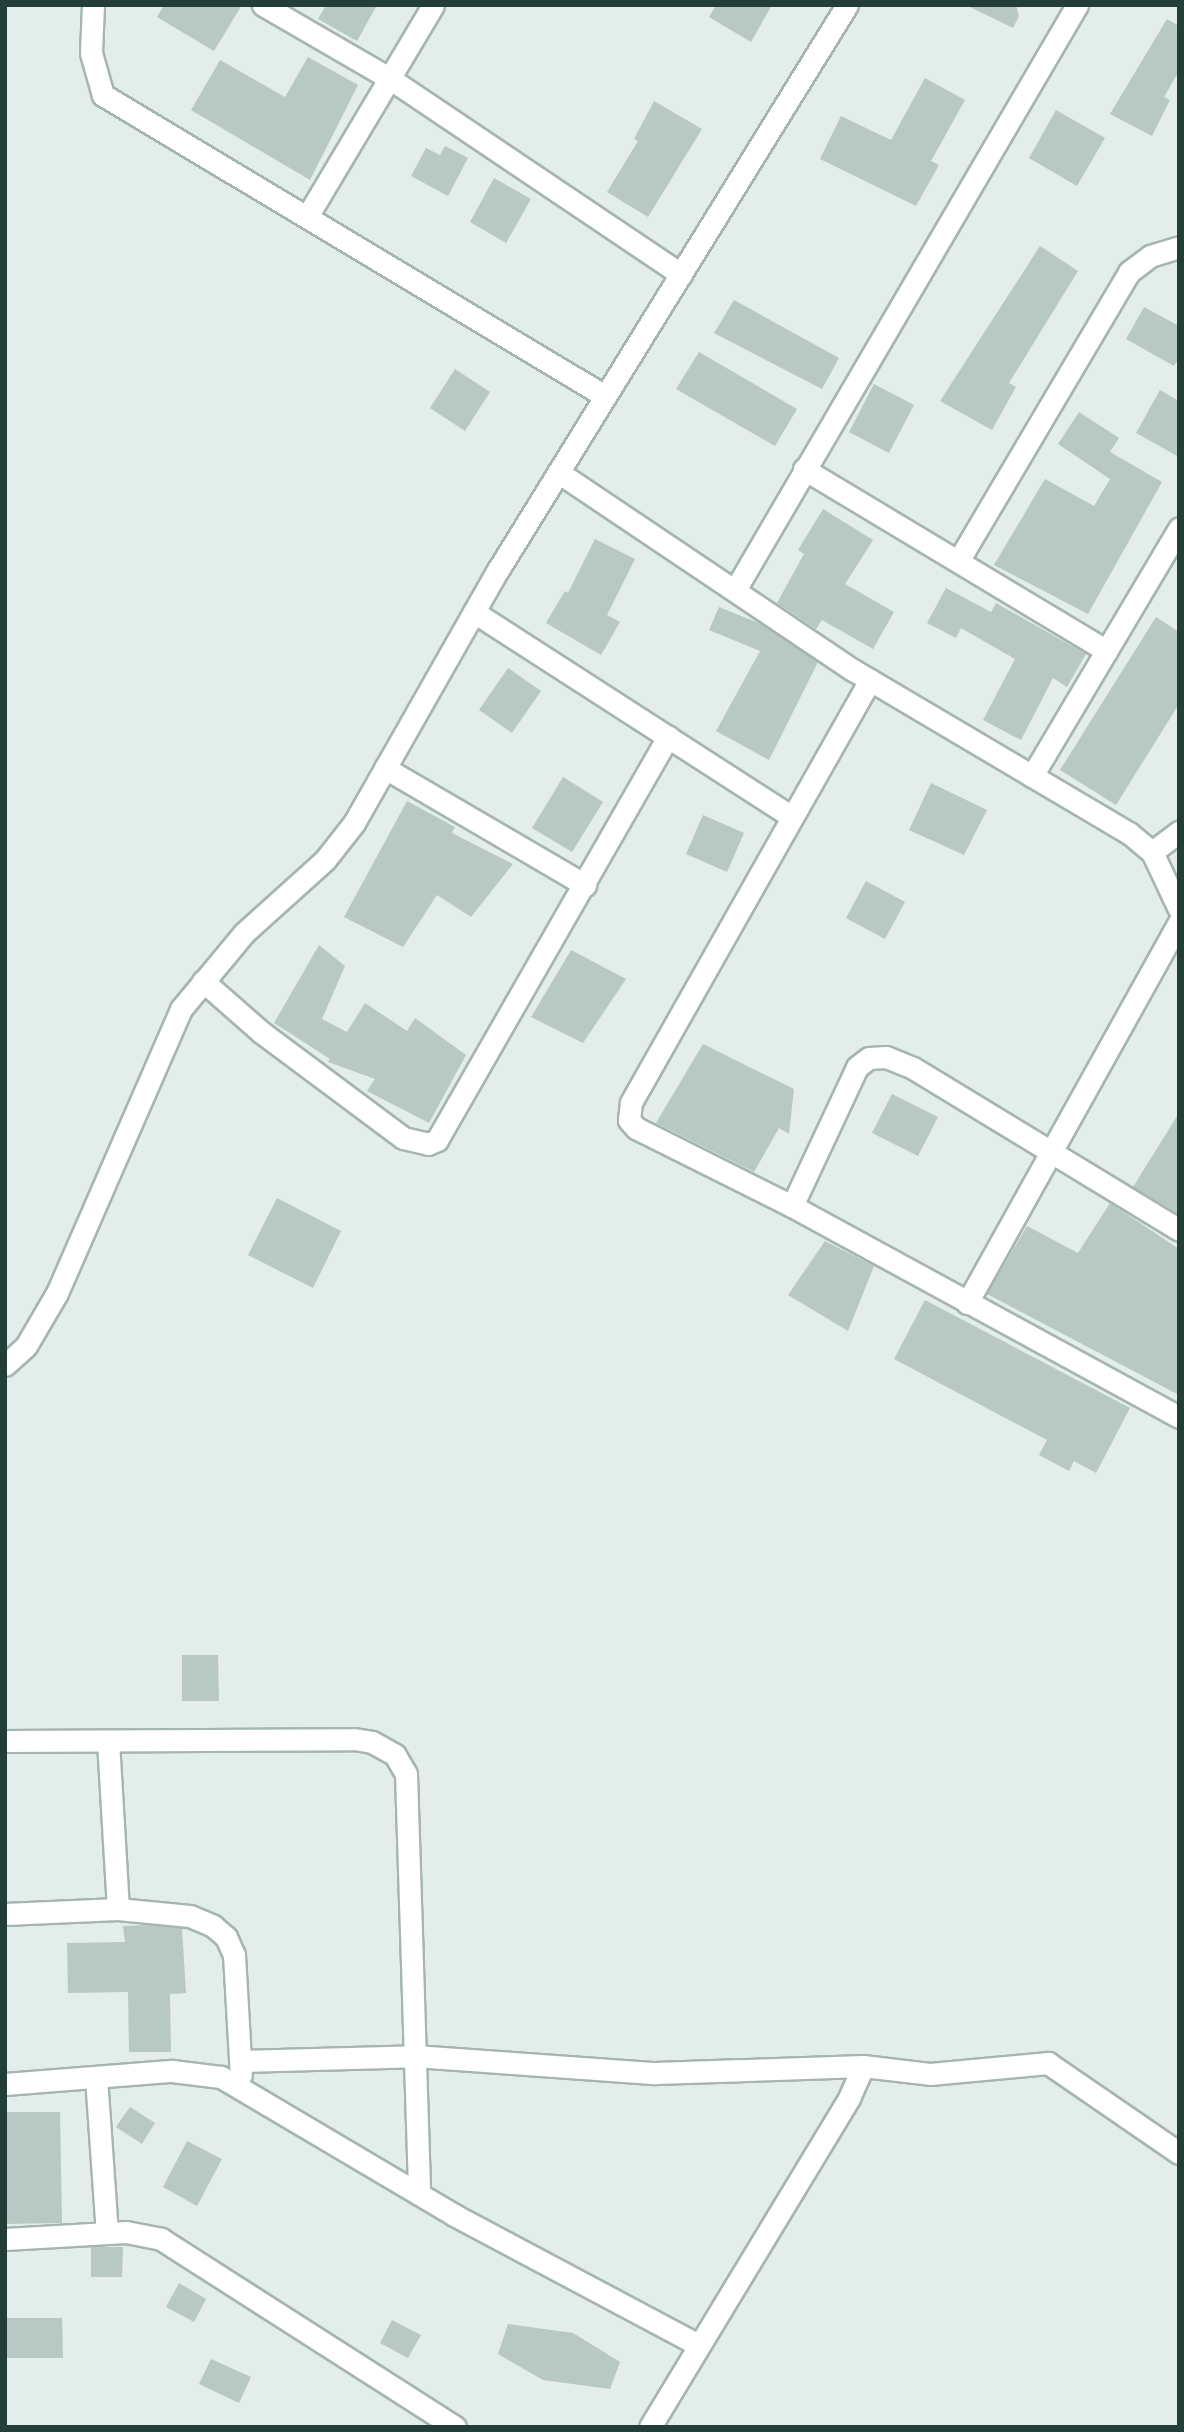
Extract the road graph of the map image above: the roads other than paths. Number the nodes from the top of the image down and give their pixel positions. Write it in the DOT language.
graph roads {
  1 [pos="93,5"];
  2 [pos="263,5"];
  3 [pos="433,5"];
  4 [pos="847,5"];
  5 [pos="1077,5"];
  6 [pos="389,78"];
  7 [pos="308,215"];
  8 [pos="1179,247"];
  9 [pos="681,274"];
  10 [pos="605,396"];
  11 [pos="804,469"];
  12 [pos="558,472"];
  13 [pos="1179,528"];
  14 [pos="960,558"];
  15 [pos="735,590"];
  16 [pos="474,612"];
  17 [pos="1107,651"];
  18 [pos="870,680"];
  19 [pos="668,737"];
  20 [pos="385,768"];
  21 [pos="1032,776"];
  22 [pos="792,817"];
  23 [pos="1179,832"];
  24 [pos="1152,852"];
  25 [pos="585,884"];
  26 [pos="1179,909"];
  27 [pos="1179,922"];
  28 [pos="203,981"];
  29 [pos="1050,1154"];
  30 [pos="792,1206"];
  31 [pos="1179,1230"];
  32 [pos="967,1303"];
  33 [pos="5,1365"];
  34 [pos="1179,1416"];
  35 [pos="5,1741"];
  36 [pos="108,1741"];
  37 [pos="118,1909"];
  38 [pos="5,1914"];
  39 [pos="415,2056"];
  40 [pos="241,2062"];
  41 [pos="863,2066"];
  42 [pos="96,2077"];
  43 [pos="5,2084"];
  44 [pos="242,2088"];
  45 [pos="1179,2153"];
  46 [pos="419,2194"];
  47 [pos="107,2233"];
  48 [pos="5,2239"];
  49 [pos="698,2345"];
  50 [pos="455,2427"];
  51 [pos="650,2427"];
  1 -- 7 [label="street"];
  2 -- 6 [label="street"];
  3 -- 6 [label="street"];
  4 -- 9 [label="street"];
  5 -- 11 [label="street"];
  6 -- 7 [label="street"];
  6 -- 9 [label="street"];
  7 -- 10 [label="street"];
  8 -- 14 [label="street"];
  9 -- 10 [label="street"];
  10 -- 12 [label="street"];
  11 -- 14 [label="street"];
  11 -- 15 [label="street"];
  12 -- 15 [label="street"];
  12 -- 16 [label="street"];
  13 -- 17 [label="street"];
  14 -- 17 [label="street"];
  15 -- 18 [label="street"];
  16 -- 19 [label="street"];
  16 -- 20 [label="street"];
  17 -- 21 [label="street"];
  18 -- 21 [label="street"];
  18 -- 22 [label="street"];
  19 -- 22 [label="street"];
  19 -- 25 [label="street"];
  20 -- 25 [label="street"];
  20 -- 28 [label="street"];
  21 -- 24 [label="street"];
  22 -- 30 [label="street"];
  23 -- 24 [label="street"];
  24 -- 26 [label="street"];
  25 -- 28 [label="street"];
  27 -- 29 [label="street"];
  28 -- 33 [label="street"];
  29 -- 30 [label="street"];
  29 -- 31 [label="street"];
  29 -- 32 [label="street"];
  30 -- 32 [label="street"];
  32 -- 34 [label="street"];
  35 -- 36 [label="street"];
  36 -- 37 [label="street"];
  36 -- 39 [label="street"];
  37 -- 38 [label="street"];
  37 -- 40 [label="street"];
  39 -- 40 [label="street"];
  39 -- 41 [label="street"];
  39 -- 46 [label="street"];
  40 -- 44 [label="street"];
  41 -- 45 [label="street"];
  41 -- 49 [label="street"];
  42 -- 43 [label="street"];
  42 -- 44 [label="street"];
  42 -- 47 [label="street"];
  44 -- 46 [label="street"];
  46 -- 49 [label="street"];
  47 -- 48 [label="street"];
  47 -- 50 [label="street"];
  49 -- 51 [label="street"];
}
